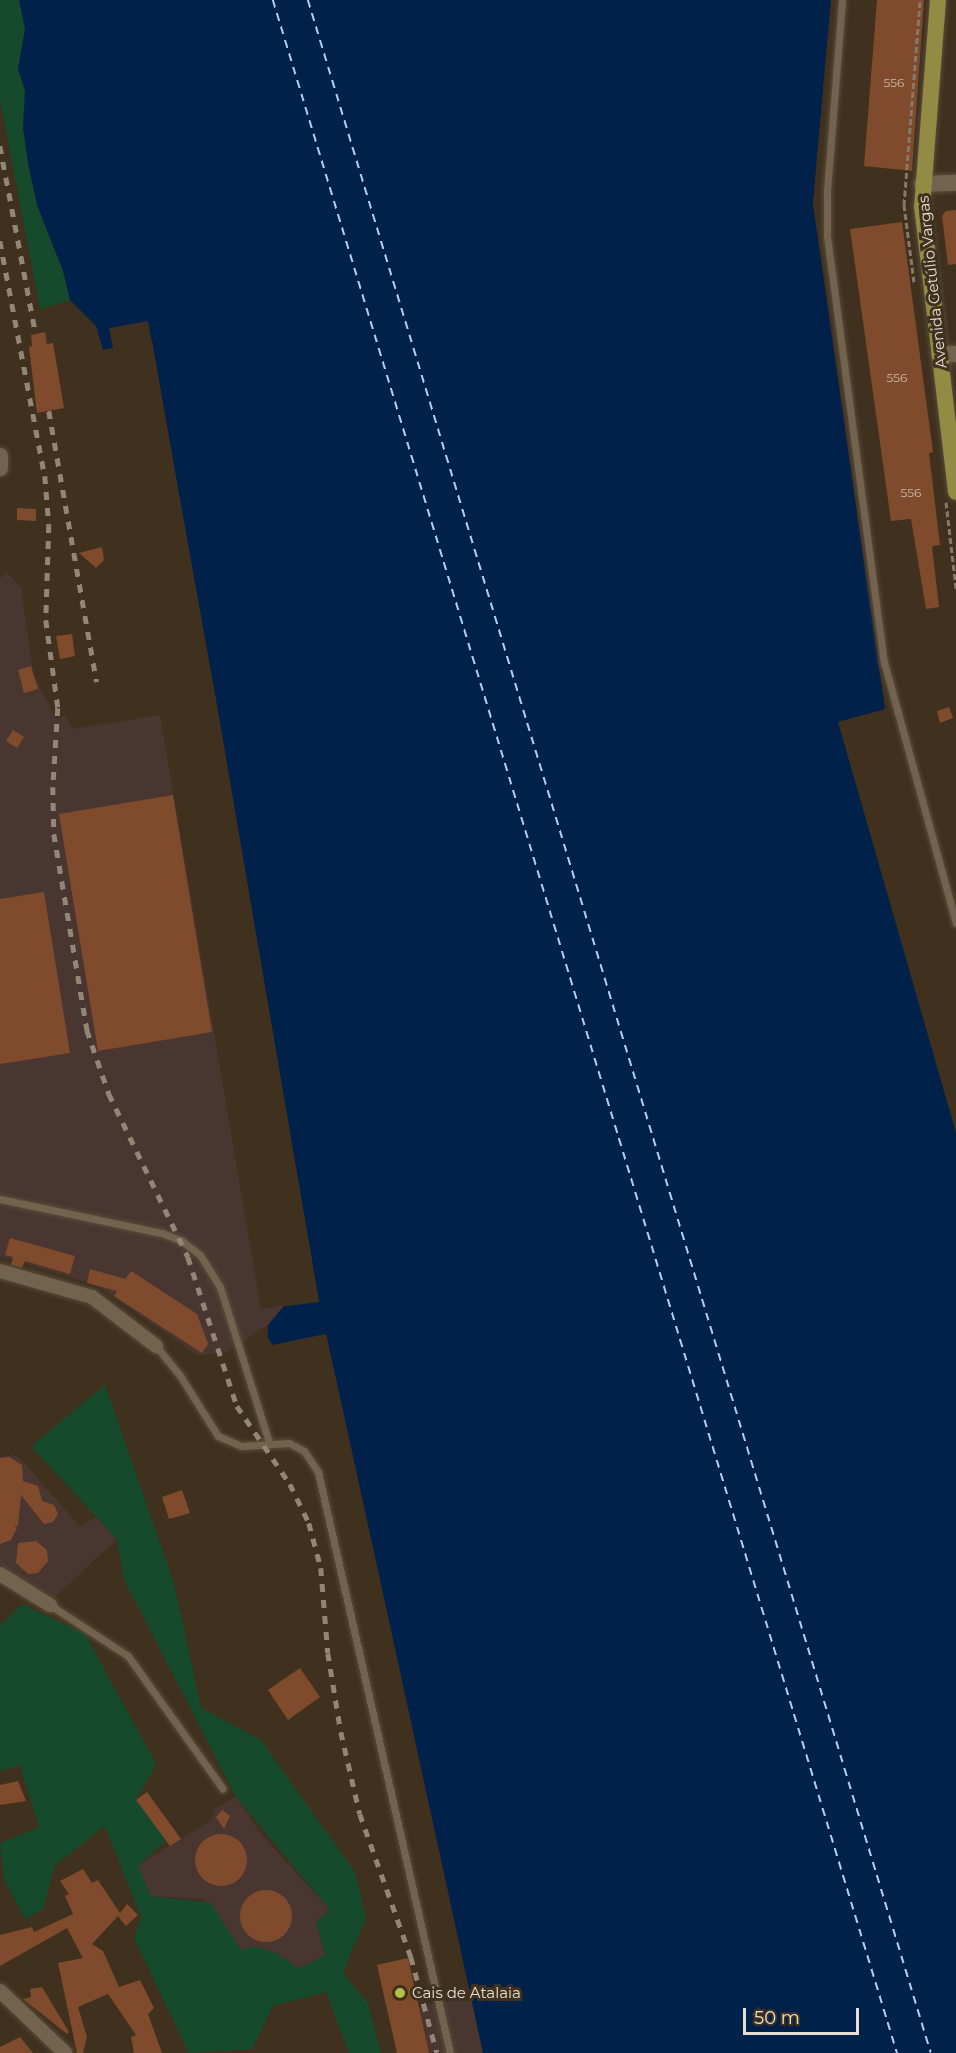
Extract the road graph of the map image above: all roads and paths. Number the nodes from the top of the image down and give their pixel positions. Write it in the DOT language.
graph roads {
  1 [pos="842,0"];
  2 [pos="938,0"];
  3 [pos="956,183"];
  4 [pos="922,184"];
  5 [pos="939,354"];
  6 [pos="956,354"];
  7 [pos="0,456"];
  8 [pos="0,468"];
  9 [pos="956,492"];
  10 [pos="956,923"];
  11 [pos="0,1199"];
  12 [pos="0,1271"];
  13 [pos="156,1346"];
  14 [pos="269,1442"];
  15 [pos="0,1574"];
  16 [pos="50,1605"];
  17 [pos="223,1789"];
  18 [pos="0,1991"];
  19 [pos="66,2053"];
  20 [pos="450,2053"];
  1 -- 10 [label="lane"];
  2 -- 4 [label="main road, Avenida Getúlio Vargas"];
  3 -- 4 [label="street"];
  4 -- 5 [label="main road, Avenida Getúlio Vargas"];
  5 -- 6 [label="street"];
  5 -- 9 [label="main road, Avenida Getúlio Vargas"];
  7 -- 8 [label="street"];
  11 -- 14 [label="lane"];
  12 -- 13 [label="street"];
  13 -- 14 [label="lane"];
  14 -- 20 [label="lane"];
  15 -- 16 [label="street"];
  16 -- 17 [label="lane"];
  18 -- 19 [label="street"];
}
